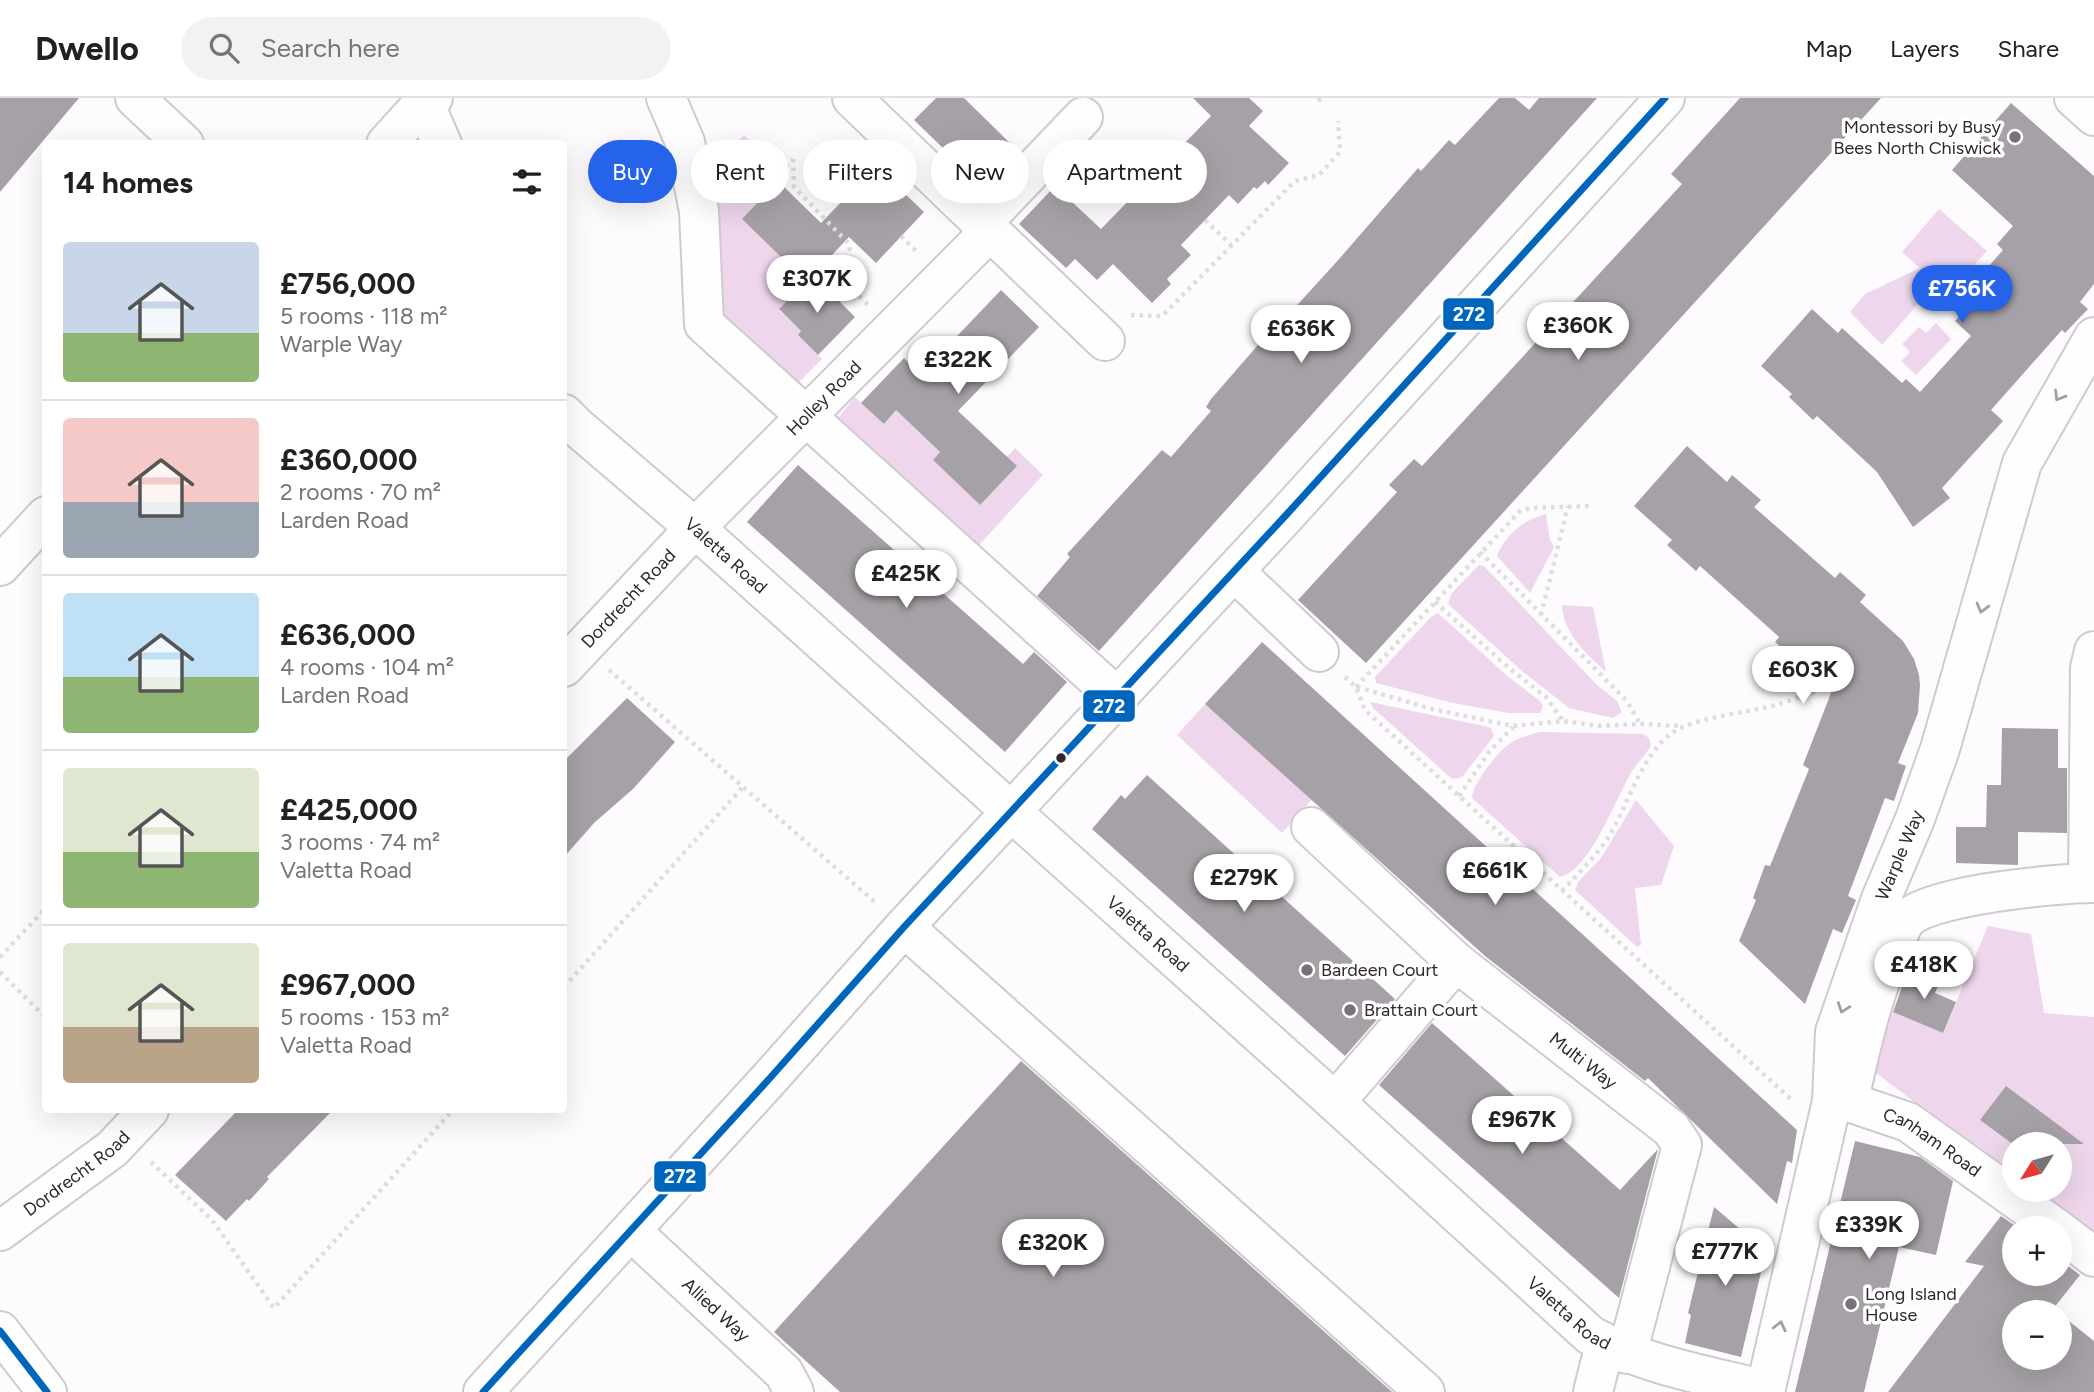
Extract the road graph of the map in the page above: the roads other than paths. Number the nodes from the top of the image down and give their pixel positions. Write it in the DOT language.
graph roads {
  1 [pos="135,98"];
  2 [pos="666,98"];
  3 [pos="852,98"];
  4 [pos="1665,98"];
  5 [pos="2074,98"];
  6 [pos="427,99"];
  7 [pos="2094,116"];
  8 [pos="1083,117"];
  9 [pos="180,140"];
  10 [pos="390,140"];
  11 [pos="441,140"];
  12 [pos="986,227"];
  13 [pos="1117,328"];
  14 [pos="2094,337"];
  15 [pos="567,417"];
  16 [pos="806,418"];
  17 [pos="42,520"];
  18 [pos="695,528"];
  19 [pos="0,566"];
  20 [pos="1234,571"];
  21 [pos="2094,650"];
  22 [pos="1319,652"];
  23 [pos="573,657"];
  24 [pos="1118,698"];
  25 [pos="1011,813"];
  26 [pos="1311,827"];
  27 [pos="2091,883"];
  28 [pos="904,927"];
  29 [pos="1456,962"];
  30 [pos="1335,1102"];
  31 [pos="1827,1103"];
  32 [pos="146,1114"];
  33 [pos="2039,1216"];
  34 [pos="0,1231"];
  35 [pos="631,1231"];
  36 [pos="2072,1240"];
  37 [pos="2094,1256"];
  38 [pos="0,1331"];
  39 [pos="1616,1349"];
  40 [pos="1765,1391"];
  41 [pos="47,1392"];
  42 [pos="483,1392"];
  43 [pos="794,1392"];
  44 [pos="1425,1392"];
  45 [pos="1593,1392"];
  1 -- 9 [label="street"];
  2 -- 16 [label="street"];
  3 -- 12 [label="street"];
  4 -- 20 [label="street"];
  5 -- 7 [label="street"];
  6 -- 10 [label="street"];
  6 -- 11 [label="street"];
  8 -- 12 [label="street, Holley Road"];
  12 -- 13 [label="street"];
  12 -- 16 [label="street, Holley Road"];
  14 -- 31 [label="street, Warple Way, one-way"];
  15 -- 18 [label="street, Valetta Road"];
  16 -- 18 [label="street, Holley Road"];
  16 -- 24 [label="street"];
  17 -- 19 [label="street"];
  18 -- 23 [label="street, Dordrecht Road"];
  18 -- 25 [label="street, Valetta Road"];
  20 -- 22 [label="street"];
  20 -- 24 [label="street"];
  21 -- 27 [label="street"];
  24 -- 25 [label="street"];
  25 -- 28 [label="street"];
  25 -- 30 [label="street, Valetta Road"];
  26 -- 29 [label="street, Multi Way"];
  27 -- 31 [label="street"];
  28 -- 35 [label="street"];
  28 -- 44 [label="street"];
  29 -- 30 [label="street"];
  29 -- 39 [label="street, Multi Way"];
  30 -- 39 [label="street, Valetta Road"];
  31 -- 33 [label="street, Canham Road"];
  40 -- 31 [label="street, Warple Way, one-way"];
  32 -- 34 [label="street, Dordrecht Road"];
  35 -- 42 [label="street"];
  35 -- 43 [label="street, Allied Way"];
  36 -- 37 [label="street, Canham Road"];
  38 -- 41 [label="street"];
  39 -- 40 [label="street, Valetta Road"];
  39 -- 45 [label="street, Multi Way"];
}
